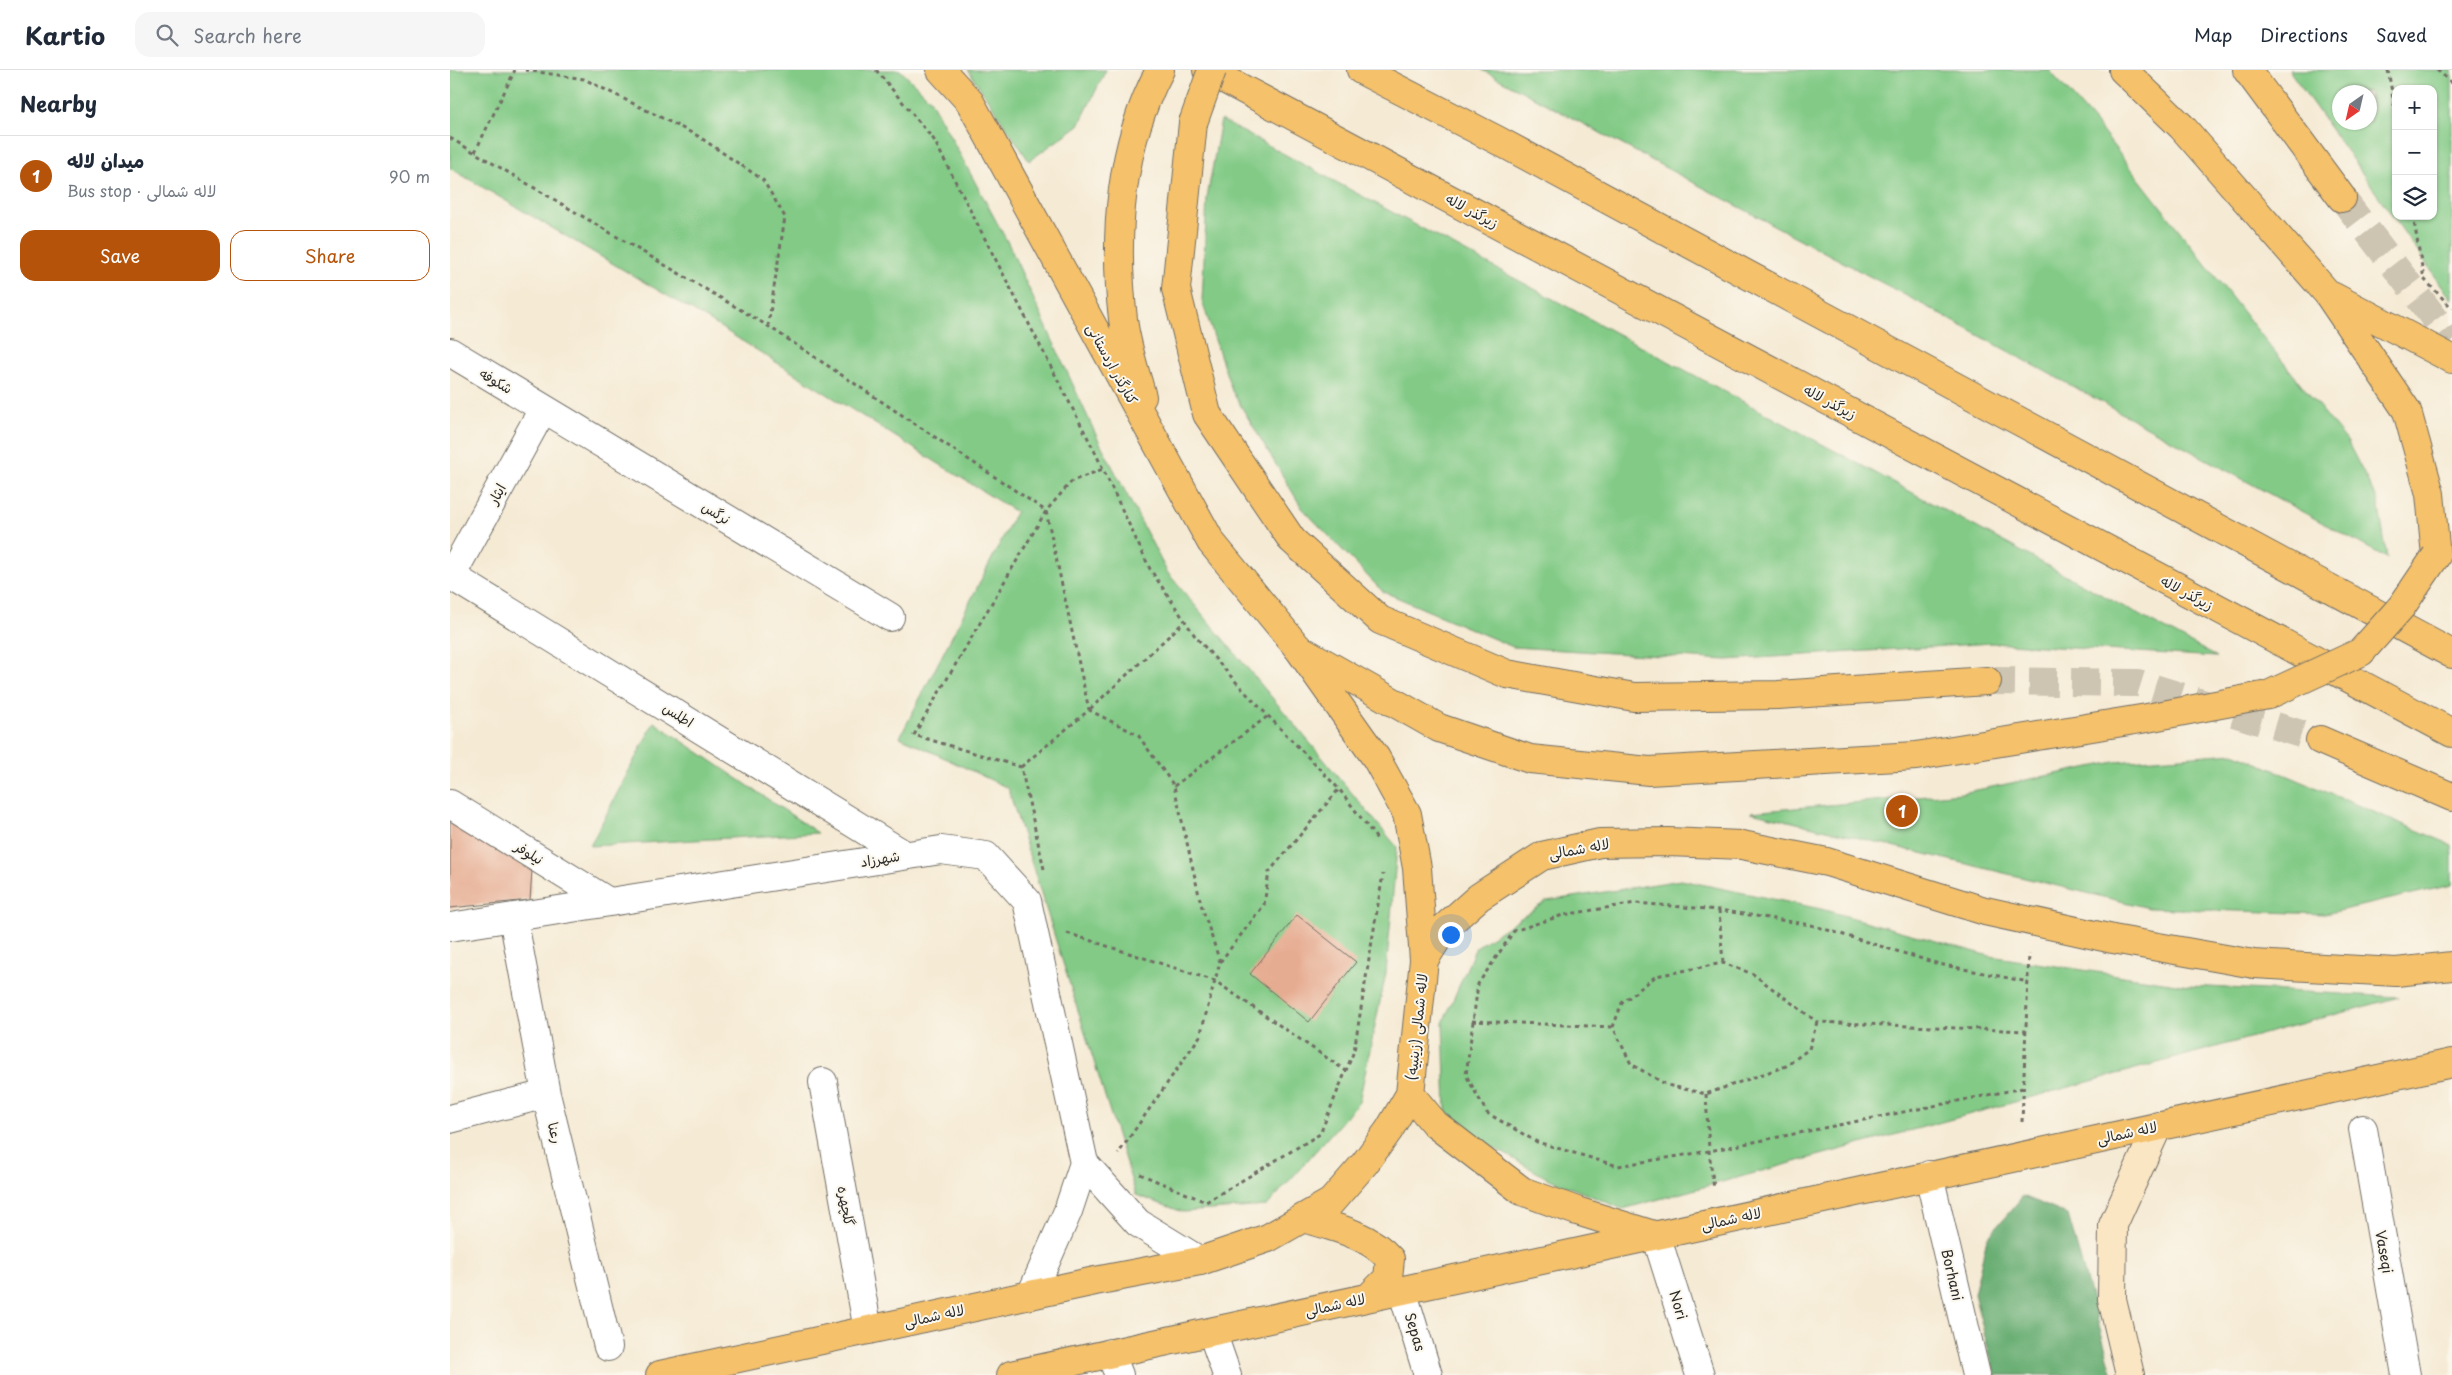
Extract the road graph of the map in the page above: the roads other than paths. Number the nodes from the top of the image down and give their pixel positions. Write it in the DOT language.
graph roads {
  1 [pos="941,70"];
  2 [pos="1160,70"];
  3 [pos="1208,70"];
  4 [pos="1212,70"];
  5 [pos="1361,70"];
  6 [pos="2123,70"];
  7 [pos="2144,70"];
  8 [pos="2247,70"];
  9 [pos="2182,127"];
  10 [pos="2342,198"];
  11 [pos="2328,294"];
  12 [pos="450,352"];
  13 [pos="2452,359"];
  14 [pos="543,409"];
  15 [pos="1151,434"];
  16 [pos="450,576"];
  17 [pos="890,617"];
  18 [pos="1298,648"];
  19 [pos="2452,654"];
  20 [pos="1988,681"];
  21 [pos="2452,733"];
  22 [pos="2320,740"];
  23 [pos="2452,797"];
  24 [pos="450,804"];
  25 [pos="905,855"];
  26 [pos="607,901"];
  27 [pos="513,916"];
  28 [pos="450,927"];
  29 [pos="1424,960"];
  30 [pos="2452,966"];
  31 [pos="2452,1063"];
  32 [pos="823,1082"];
  33 [pos="546,1094"];
  34 [pos="1410,1094"];
  35 [pos="450,1119"];
  36 [pos="2158,1126"];
  37 [pos="2363,1129"];
  38 [pos="1084,1163"];
  39 [pos="1929,1175"];
  40 [pos="1303,1218"];
  41 [pos="1656,1235"];
  42 [pos="1200,1261"];
  43 [pos="1402,1290"];
  44 [pos="1031,1295"];
  45 [pos="1370,1297"];
  46 [pos="868,1330"];
  47 [pos="1212,1332"];
  48 [pos="608,1347"];
  49 [pos="1115,1364"];
  50 [pos="660,1375"];
  51 [pos="1011,1375"];
  52 [pos="1226,1375"];
  53 [pos="1428,1375"];
  54 [pos="1700,1375"];
  55 [pos="1976,1375"];
  56 [pos="2130,1375"];
  57 [pos="2406,1375"];
  1 -- 15 [label="main road, کنارگذر اردستانی"];
  2 -- 15 [label="main road"];
  3 -- 21 [label="main road, زیرگذر لاله"];
  4 -- 20 [label="main road, bridge"];
  5 -- 19 [label="main road"];
  6 -- 9 [label="main road"];
  7 -- 9 [label="main road"];
  8 -- 10 [label="main road"];
  9 -- 11 [label="main road"];
  11 -- 13 [label="main road"];
  11 -- 18 [label="main road, bridge"];
  12 -- 14 [label="street, شکوفه"];
  14 -- 16 [label="street, ایثار"];
  14 -- 17 [label="street, نرگس"];
  15 -- 18 [label="main road, کنارگذر اردستانی"];
  16 -- 25 [label="street, اطلس"];
  18 -- 29 [label="main road, لاله شمالی (زینبیه)"];
  22 -- 23 [label="main road"];
  24 -- 26 [label="street, نیلوفر"];
  25 -- 26 [label="street, شهرزاد"];
  25 -- 38 [label="street, شهرزاد"];
  26 -- 27 [label="street, شهرزاد"];
  27 -- 28 [label="street, شهرزاد"];
  27 -- 33 [label="street, رعنا"];
  29 -- 30 [label="main road, لاله شمالی"];
  29 -- 34 [label="main road, لاله شمالی (زینبیه)"];
  31 -- 36 [label="main road, لاله شمالی"];
  32 -- 46 [label="street, گلچهره"];
  33 -- 35 [label="street"];
  33 -- 48 [label="street, رعنا"];
  34 -- 40 [label="main road, لاله شمالی"];
  34 -- 41 [label="main road"];
  36 -- 39 [label="main road, لاله شمالی"];
  36 -- 56 [label="main road"];
  37 -- 57 [label="street, Vaseqi"];
  38 -- 42 [label="street"];
  38 -- 44 [label="street"];
  39 -- 41 [label="main road, لاله شمالی"];
  39 -- 55 [label="street, Borhani"];
  40 -- 42 [label="main road, لاله شمالی"];
  40 -- 45 [label="main road"];
  41 -- 43 [label="main road, لاله شمالی"];
  41 -- 54 [label="street, Nori"];
  42 -- 44 [label="main road, لاله شمالی"];
  43 -- 45 [label="main road, لاله شمالی"];
  43 -- 53 [label="street, Sepas"];
  44 -- 46 [label="main road, لاله شمالی"];
  45 -- 47 [label="main road, لاله شمالی"];
  46 -- 50 [label="main road, لاله شمالی"];
  47 -- 49 [label="main road, لاله شمالی"];
  47 -- 52 [label="street"];
  49 -- 51 [label="main road, لاله شمالی"];
}
